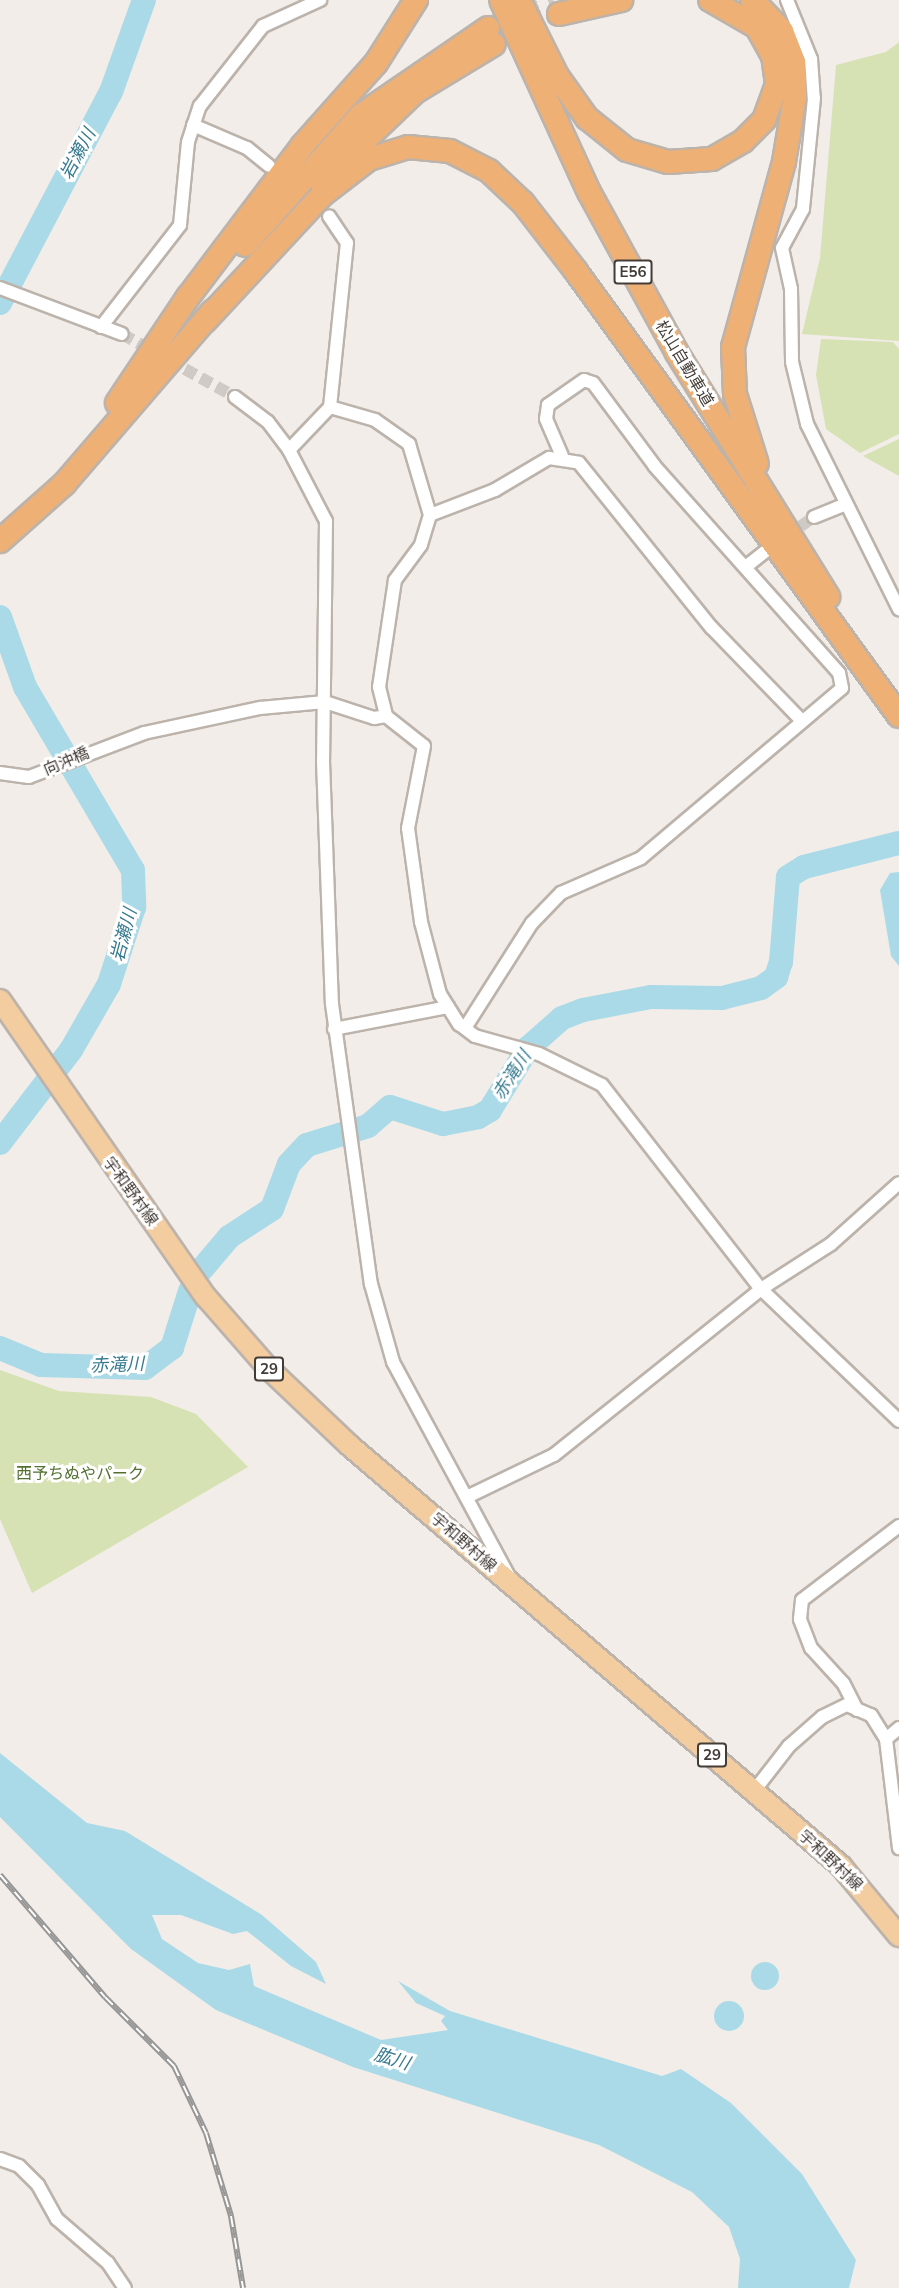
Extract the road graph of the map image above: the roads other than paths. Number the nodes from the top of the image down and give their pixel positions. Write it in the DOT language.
graph roads {
  1 [pos="320,0"];
  2 [pos="416,0"];
  3 [pos="501,0"];
  4 [pos="519,0"];
  5 [pos="621,0"];
  6 [pos="710,0"];
  7 [pos="752,0"];
  8 [pos="787,0"];
  9 [pos="556,5"];
  10 [pos="193,125"];
  11 [pos="269,166"];
  12 [pos="329,216"];
  13 [pos="0,288"];
  14 [pos="204,321"];
  15 [pos="101,327"];
  16 [pos="122,334"];
  17 [pos="131,383"];
  18 [pos="235,397"];
  19 [pos="330,408"];
  20 [pos="289,450"];
  21 [pos="562,456"];
  22 [pos="46,495"];
  23 [pos="843,505"];
  24 [pos="773,507"];
  25 [pos="430,515"];
  26 [pos="814,517"];
  27 [pos="0,526"];
  28 [pos="0,541"];
  29 [pos="766,551"];
  30 [pos="748,565"];
  31 [pos="899,609"];
  32 [pos="325,702"];
  33 [pos="899,710"];
  34 [pos="386,716"];
  35 [pos="899,717"];
  36 [pos="802,721"];
  37 [pos="0,773"];
  38 [pos="0,1000"];
  39 [pos="448,1007"];
  40 [pos="465,1028"];
  41 [pos="334,1029"];
  42 [pos="899,1183"];
  43 [pos="761,1288"];
  44 [pos="899,1420"];
  45 [pos="469,1496"];
  46 [pos="899,1526"];
  47 [pos="514,1586"];
  48 [pos="857,1710"];
  49 [pos="899,1728"];
  50 [pos="886,1739"];
  51 [pos="754,1791"];
  52 [pos="899,1848"];
  53 [pos="899,1936"];
  54 [pos="0,2159"];
  55 [pos="124,2288"];
  1 -- 10 [label="street"];
  2 -- 17 [label="highway"];
  3 -- 24 [label="highway, 松山自動車道 / E56"];
  4 -- 6 [label="highway"];
  5 -- 9 [label="highway"];
  7 -- 24 [label="highway"];
  8 -- 23 [label="street"];
  10 -- 11 [label="street"];
  10 -- 15 [label="street"];
  12 -- 19 [label="street"];
  13 -- 15 [label="street"];
  14 -- 17 [label="highway"];
  14 -- 22 [label="highway"];
  14 -- 35 [label="highway"];
  15 -- 16 [label="street"];
  17 -- 22 [label="highway"];
  18 -- 20 [label="street"];
  19 -- 20 [label="street"];
  19 -- 25 [label="street"];
  20 -- 32 [label="street"];
  21 -- 25 [label="street"];
  21 -- 30 [label="street"];
  21 -- 36 [label="street"];
  22 -- 27 [label="highway"];
  22 -- 28 [label="highway"];
  23 -- 26 [label="street"];
  23 -- 31 [label="street"];
  24 -- 33 [label="highway, 松山自動車道 / E56"];
  25 -- 34 [label="street"];
  29 -- 30 [label="street"];
  30 -- 36 [label="street"];
  32 -- 34 [label="street"];
  32 -- 37 [label="street, 向沖橋"];
  32 -- 41 [label="street"];
  34 -- 39 [label="street"];
  36 -- 40 [label="street"];
  38 -- 47 [label="main road, 宇和野村線 / 29"];
  39 -- 40 [label="street"];
  39 -- 41 [label="street"];
  40 -- 43 [label="street"];
  41 -- 45 [label="street"];
  42 -- 43 [label="street"];
  43 -- 44 [label="street"];
  43 -- 45 [label="street"];
  45 -- 47 [label="street"];
  46 -- 48 [label="street"];
  47 -- 51 [label="main road, 宇和野村線 / 29"];
  48 -- 50 [label="street"];
  48 -- 51 [label="street"];
  49 -- 50 [label="street"];
  50 -- 52 [label="street"];
  51 -- 53 [label="main road, 宇和野村線 / 29"];
  54 -- 55 [label="street"];
}
